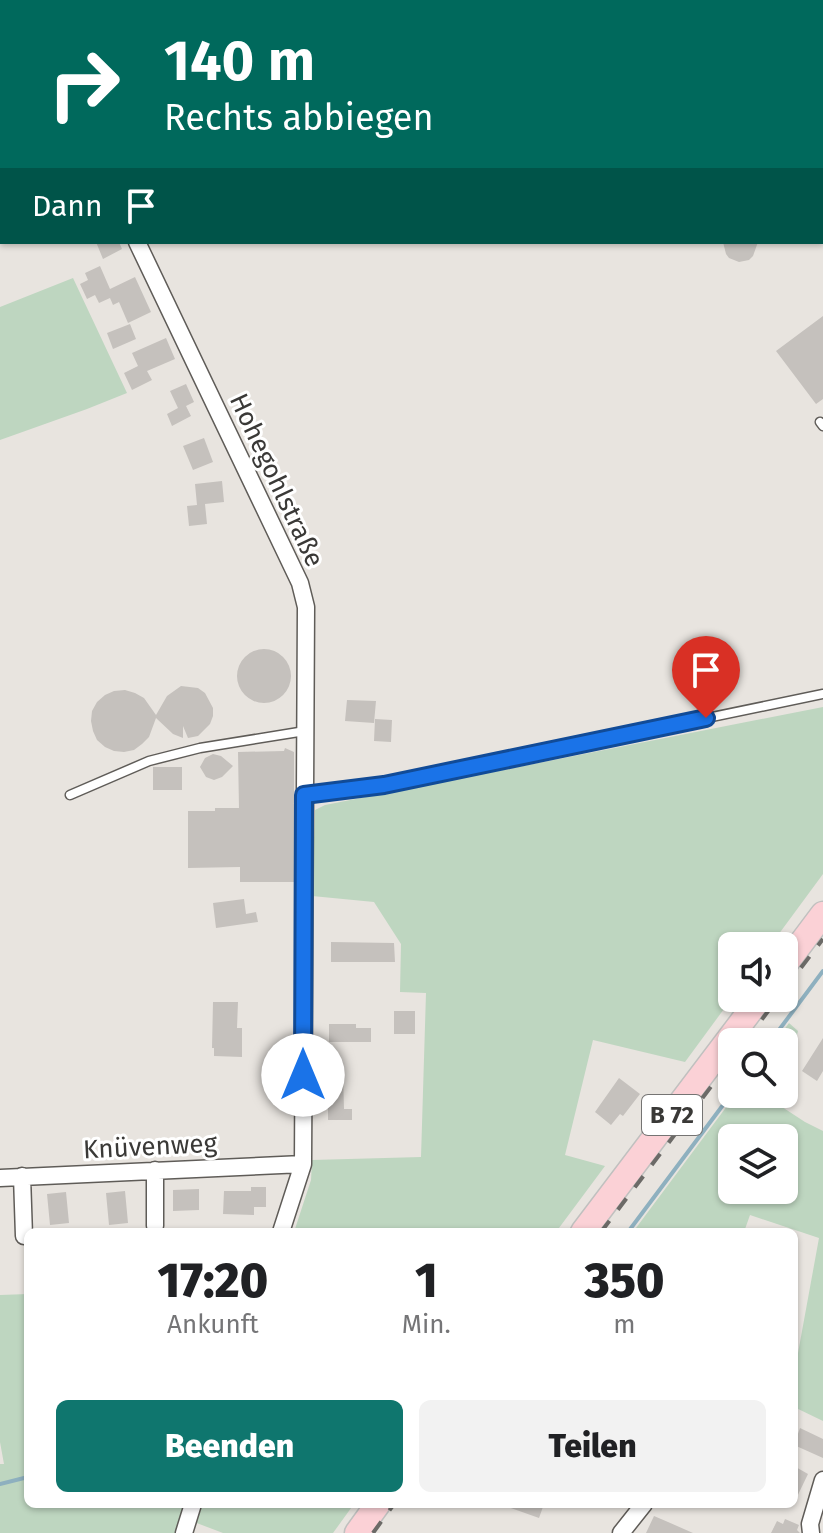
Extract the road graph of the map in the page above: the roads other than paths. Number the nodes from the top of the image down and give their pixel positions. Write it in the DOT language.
graph roads {
  1 [pos="138,244"];
  2 [pos="823,694"];
  3 [pos="305,731"];
  4 [pos="70,795"];
  5 [pos="304,795"];
  6 [pos="823,914"];
  7 [pos="798,947"];
  8 [pos="749,1012"];
  9 [pos="303,1164"];
  10 [pos="155,1170"];
  11 [pos="22,1176"];
  12 [pos="0,1178"];
  13 [pos="155,1226"];
  14 [pos="282,1228"];
  15 [pos="586,1228"];
  16 [pos="24,1236"];
  17 [pos="823,1480"];
  18 [pos="192,1508"];
  19 [pos="375,1508"];
  20 [pos="641,1508"];
  21 [pos="184,1533"];
  22 [pos="357,1533"];
  23 [pos="621,1533"];
  24 [pos="811,1533"];
  1 -- 3 [label="street, Hohegohlstraße"];
  2 -- 5 [label="lane"];
  3 -- 4 [label="lane"];
  3 -- 5 [label="street, Hohegohlstraße"];
  5 -- 9 [label="street, Hohegohlstraße"];
  6 -- 7 [label="main road"];
  8 -- 15 [label="main road, B 72"];
  9 -- 10 [label="street, Knüvenweg"];
  9 -- 14 [label="street, Hohegohlstraße"];
  10 -- 11 [label="street, Knüvenweg"];
  10 -- 13 [label="street"];
  11 -- 12 [label="street, Knüvenweg"];
  11 -- 16 [label="street"];
  17 -- 24 [label="street"];
  18 -- 21 [label="street"];
  19 -- 22 [label="main road"];
  20 -- 23 [label="street"];
}
